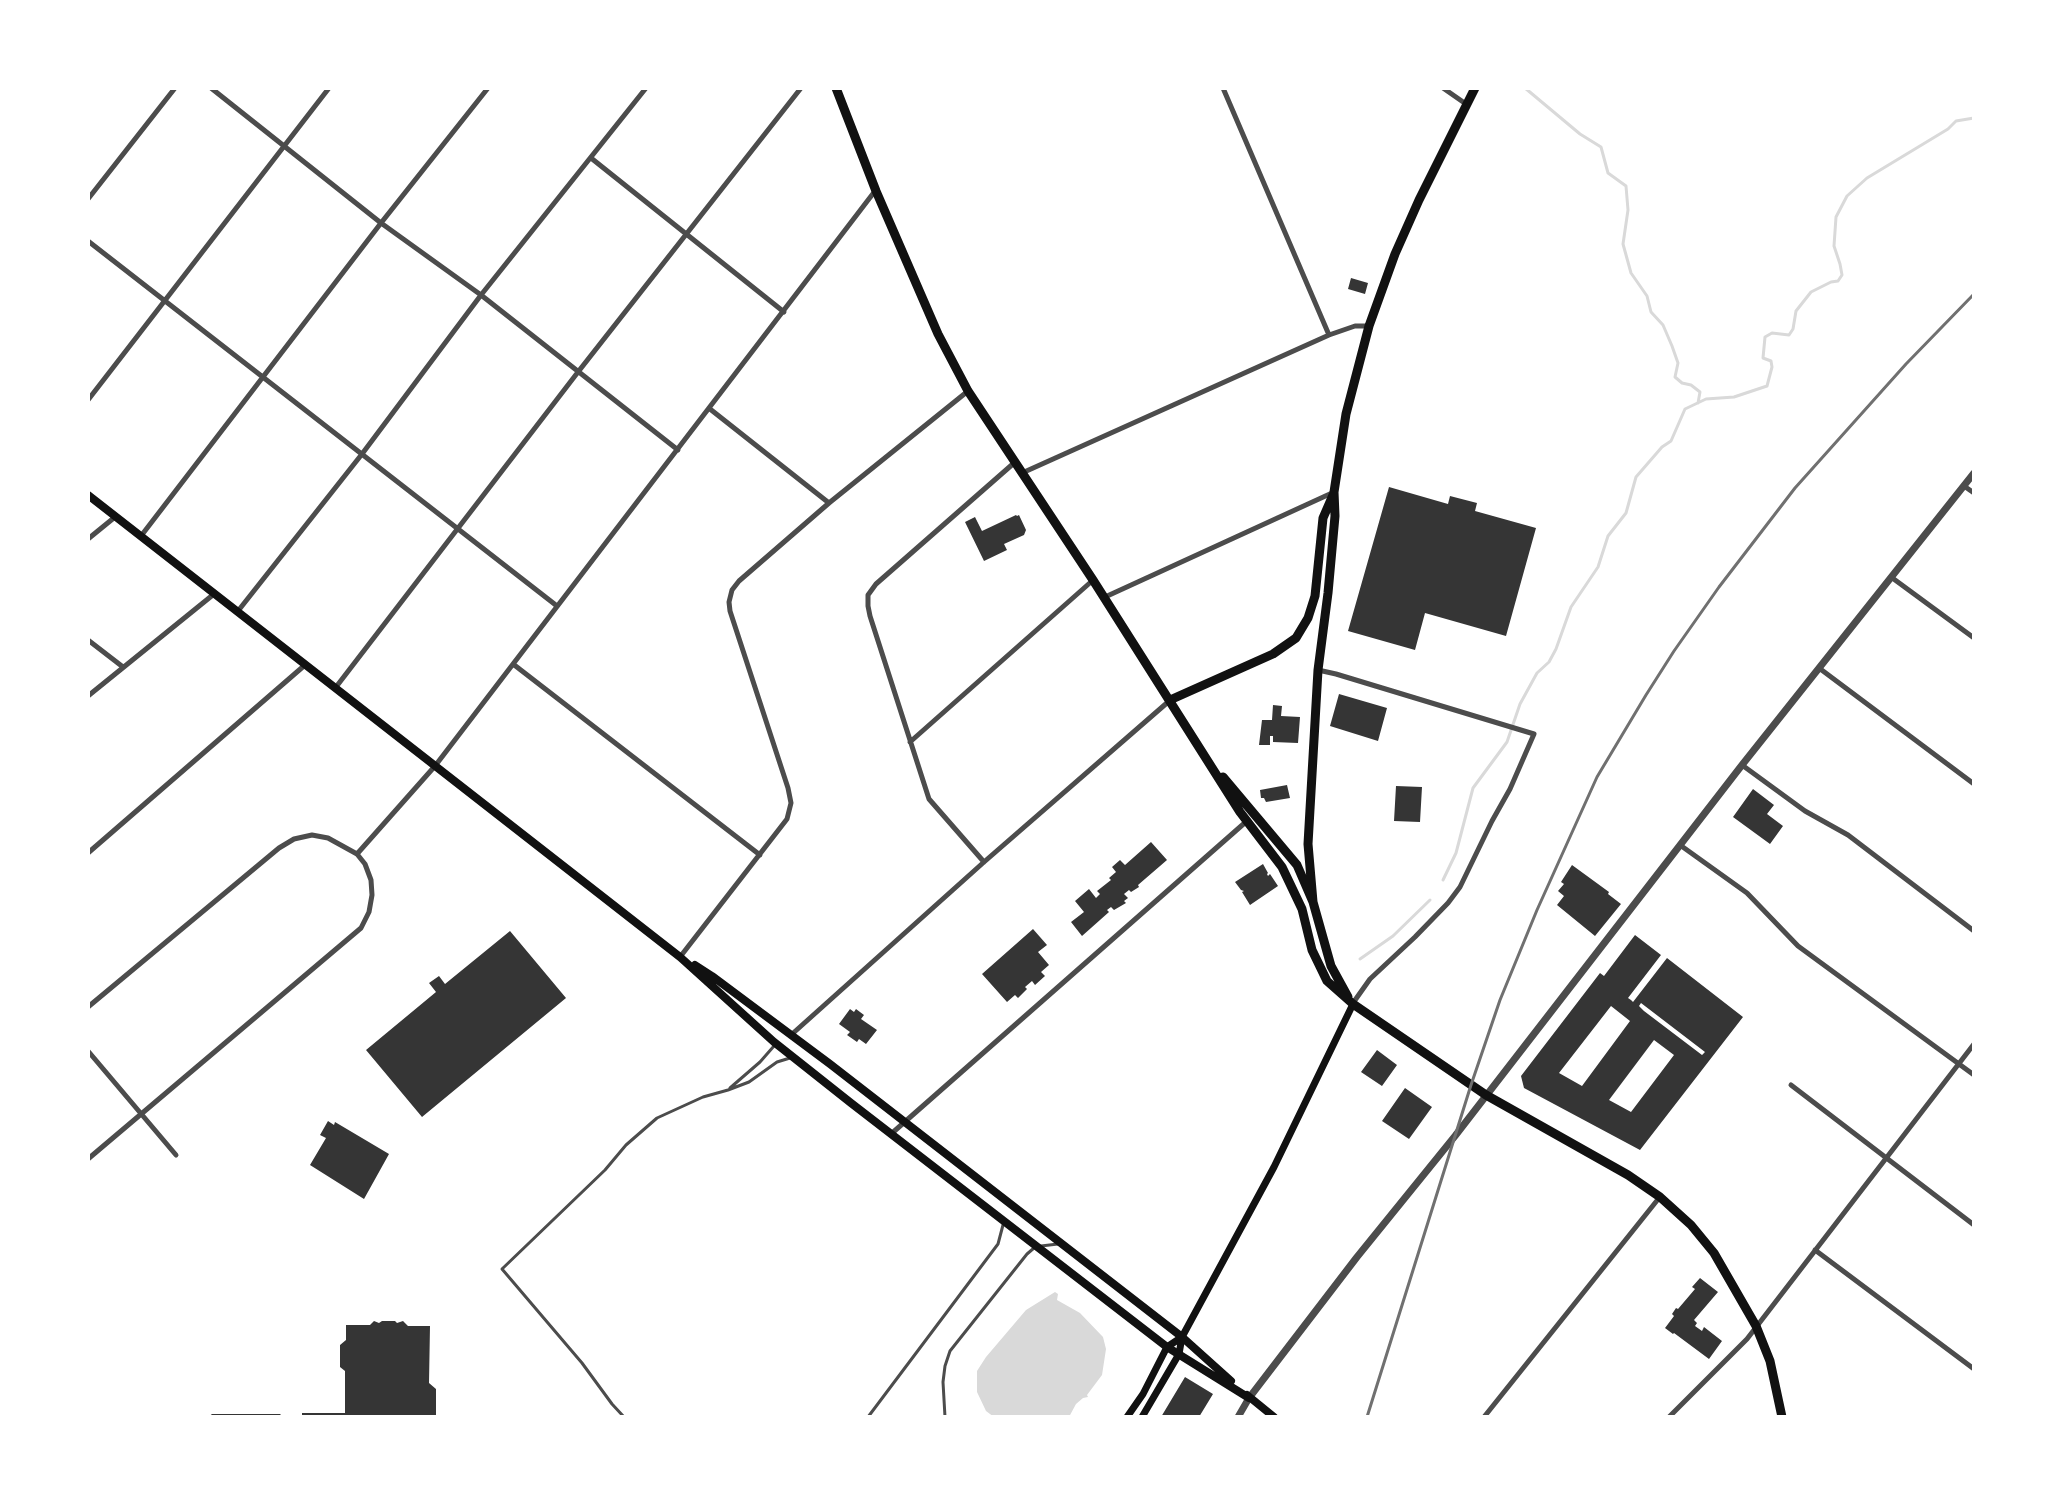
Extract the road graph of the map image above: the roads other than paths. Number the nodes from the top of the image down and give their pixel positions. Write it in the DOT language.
graph roads {
  1 [pos="175,88"];
  2 [pos="211,88"];
  3 [pos="329,88"];
  4 [pos="488,88"];
  5 [pos="646,88"];
  6 [pos="801,88"];
  7 [pos="836,88"];
  8 [pos="1223,88"];
  9 [pos="1443,88"];
  10 [pos="1475,88"];
  11 [pos="1467,105"];
  12 [pos="285,145"];
  13 [pos="591,158"];
  14 [pos="876,191"];
  15 [pos="88,199"];
  16 [pos="381,223"];
  17 [pos="687,234"];
  18 [pos="88,241"];
  19 [pos="481,295"];
  20 [pos="166,301"];
  21 [pos="784,312"];
  22 [pos="1369,326"];
  23 [pos="1329,335"];
  24 [pos="578,372"];
  25 [pos="263,378"];
  26 [pos="968,391"];
  27 [pos="88,400"];
  28 [pos="710,409"];
  29 [pos="678,450"];
  30 [pos="362,454"];
  31 [pos="1015,462"];
  32 [pos="1022,473"];
  33 [pos="1974,473"];
  34 [pos="1964,486"];
  35 [pos="1334,492"];
  36 [pos="1974,493"];
  37 [pos="88,495"];
  38 [pos="829,503"];
  39 [pos="116,516"];
  40 [pos="459,529"];
  41 [pos="141,537"];
  42 [pos="88,539"];
  43 [pos="1891,577"];
  44 [pos="1093,580"];
  45 [pos="214,594"];
  46 [pos="1104,597"];
  47 [pos="557,606"];
  48 [pos="237,611"];
  49 [pos="1974,638"];
  50 [pos="88,640"];
  51 [pos="306,664"];
  52 [pos="513,664"];
  53 [pos="123,667"];
  54 [pos="1819,668"];
  55 [pos="1318,670"];
  56 [pos="336,687"];
  57 [pos="88,696"];
  58 [pos="1170,700"];
  59 [pos="910,742"];
  60 [pos="1742,765"];
  61 [pos="435,766"];
  62 [pos="1974,784"];
  63 [pos="1251,818"];
  64 [pos="1680,845"];
  65 [pos="88,853"];
  66 [pos="357,854"];
  67 [pos="760,855"];
  68 [pos="984,862"];
  69 [pos="1313,902"];
  70 [pos="1974,931"];
  71 [pos="680,957"];
  72 [pos="1353,1004"];
  73 [pos="88,1007"];
  74 [pos="776,1023"];
  75 [pos="791,1035"];
  76 [pos="776,1043"];
  77 [pos="1974,1044"];
  78 [pos="88,1051"];
  79 [pos="793,1057"];
  80 [pos="1959,1064"];
  81 [pos="1974,1075"];
  82 [pos="1791,1085"];
  83 [pos="728,1090"];
  84 [pos="1486,1095"];
  85 [pos="142,1114"];
  86 [pos="903,1122"];
  87 [pos="891,1134"];
  88 [pos="176,1155"];
  89 [pos="88,1159"];
  90 [pos="1886,1159"];
  91 [pos="1660,1197"];
  92 [pos="1004,1221"];
  93 [pos="1974,1225"];
  94 [pos="1062,1244"];
  95 [pos="1036,1247"];
  96 [pos="1815,1250"];
  97 [pos="1756,1326"];
  98 [pos="1182,1337"];
  99 [pos="1167,1347"];
  100 [pos="1179,1354"];
  101 [pos="1974,1369"];
  102 [pos="1249,1398"];
  103 [pos="624,1417"];
  104 [pos="868,1417"];
  105 [pos="945,1417"];
  106 [pos="1127,1417"];
  107 [pos="1142,1417"];
  108 [pos="1238,1417"];
  109 [pos="1274,1417"];
  110 [pos="1484,1417"];
  111 [pos="1669,1417"];
  112 [pos="1782,1417"];
  1 -- 15 [label="street"];
  2 -- 12 [label="street"];
  3 -- 12 [label="street"];
  4 -- 16 [label="street"];
  5 -- 13 [label="street"];
  6 -- 17 [label="street"];
  7 -- 14 [label="highway"];
  8 -- 23 [label="street"];
  9 -- 11 [label="street"];
  10 -- 11 [label="highway"];
  11 -- 22 [label="highway"];
  12 -- 16 [label="street"];
  12 -- 20 [label="street"];
  13 -- 17 [label="street"];
  13 -- 19 [label="street"];
  14 -- 21 [label="street"];
  14 -- 26 [label="highway"];
  16 -- 19 [label="street"];
  16 -- 25 [label="street"];
  17 -- 21 [label="street"];
  17 -- 24 [label="street"];
  18 -- 20 [label="street"];
  19 -- 24 [label="street"];
  19 -- 30 [label="street"];
  20 -- 25 [label="street"];
  20 -- 27 [label="street"];
  21 -- 28 [label="street"];
  22 -- 23 [label="street"];
  22 -- 35 [label="highway"];
  23 -- 32 [label="street"];
  24 -- 29 [label="street"];
  24 -- 40 [label="street"];
  25 -- 30 [label="street"];
  25 -- 41 [label="street"];
  26 -- 31 [label="highway"];
  26 -- 38 [label="street"];
  28 -- 29 [label="street"];
  28 -- 38 [label="street"];
  29 -- 47 [label="street"];
  30 -- 40 [label="street"];
  30 -- 48 [label="street"];
  31 -- 32 [label="highway"];
  31 -- 59 [label="street"];
  32 -- 44 [label="highway"];
  33 -- 34 [label="street"];
  34 -- 36 [label="street"];
  34 -- 43 [label="street"];
  35 -- 46 [label="street"];
  35 -- 55 [label="highway"];
  35 -- 58 [label="highway"];
  37 -- 39 [label="main road"];
  38 -- 67 [label="street"];
  39 -- 41 [label="main road"];
  39 -- 42 [label="street"];
  40 -- 47 [label="street"];
  40 -- 56 [label="street"];
  41 -- 45 [label="main road"];
  43 -- 49 [label="street"];
  43 -- 54 [label="street"];
  44 -- 46 [label="highway"];
  44 -- 59 [label="street"];
  45 -- 48 [label="main road"];
  45 -- 53 [label="street"];
  46 -- 58 [label="highway"];
  47 -- 52 [label="street"];
  48 -- 51 [label="main road"];
  50 -- 53 [label="street"];
  51 -- 56 [label="main road"];
  51 -- 65 [label="street"];
  52 -- 61 [label="street"];
  52 -- 67 [label="street"];
  53 -- 57 [label="street"];
  54 -- 60 [label="street"];
  54 -- 62 [label="street"];
  55 -- 69 [label="highway"];
  55 -- 72 [label="street"];
  56 -- 61 [label="main road"];
  58 -- 63 [label="highway"];
  58 -- 68 [label="street"];
  59 -- 68 [label="street"];
  60 -- 64 [label="street"];
  60 -- 70 [label="street"];
  61 -- 66 [label="street"];
  61 -- 71 [label="main road"];
  63 -- 69 [label="highway"];
  63 -- 72 [label="highway"];
  63 -- 86 [label="street"];
  64 -- 80 [label="street"];
  64 -- 84 [label="street"];
  66 -- 73 [label="street"];
  66 -- 85 [label="street"];
  67 -- 71 [label="street"];
  68 -- 75 [label="street"];
  69 -- 72 [label="highway"];
  71 -- 74 [label="main road"];
  71 -- 76 [label="main road"];
  72 -- 84 [label="highway"];
  72 -- 98 [label="main road"];
  74 -- 75 [label="main road"];
  74 -- 76 [label="lane"];
  75 -- 86 [label="main road"];
  76 -- 79 [label="main road"];
  76 -- 83 [label="lane"];
  77 -- 80 [label="street"];
  78 -- 85 [label="street"];
  79 -- 83 [label="lane"];
  79 -- 87 [label="main road"];
  80 -- 81 [label="street"];
  80 -- 90 [label="street"];
  82 -- 90 [label="street"];
  83 -- 103 [label="lane"];
  84 -- 91 [label="highway"];
  84 -- 102 [label="street"];
  85 -- 88 [label="street"];
  85 -- 89 [label="street"];
  86 -- 87 [label="street"];
  86 -- 94 [label="main road"];
  87 -- 92 [label="main road"];
  90 -- 93 [label="street"];
  90 -- 96 [label="street"];
  91 -- 97 [label="highway"];
  91 -- 110 [label="street"];
  92 -- 95 [label="main road"];
  92 -- 104 [label="lane"];
  94 -- 95 [label="lane"];
  94 -- 98 [label="main road"];
  95 -- 99 [label="main road"];
  95 -- 105 [label="lane"];
  96 -- 97 [label="street"];
  96 -- 101 [label="street"];
  97 -- 111 [label="street"];
  97 -- 112 [label="highway"];
  98 -- 99 [label="main road"];
  98 -- 100 [label="main road"];
  98 -- 102 [label="main road"];
  99 -- 100 [label="main road"];
  99 -- 106 [label="main road"];
  100 -- 102 [label="main road"];
  100 -- 107 [label="main road"];
  102 -- 108 [label="street"];
  102 -- 109 [label="main road"];
}
